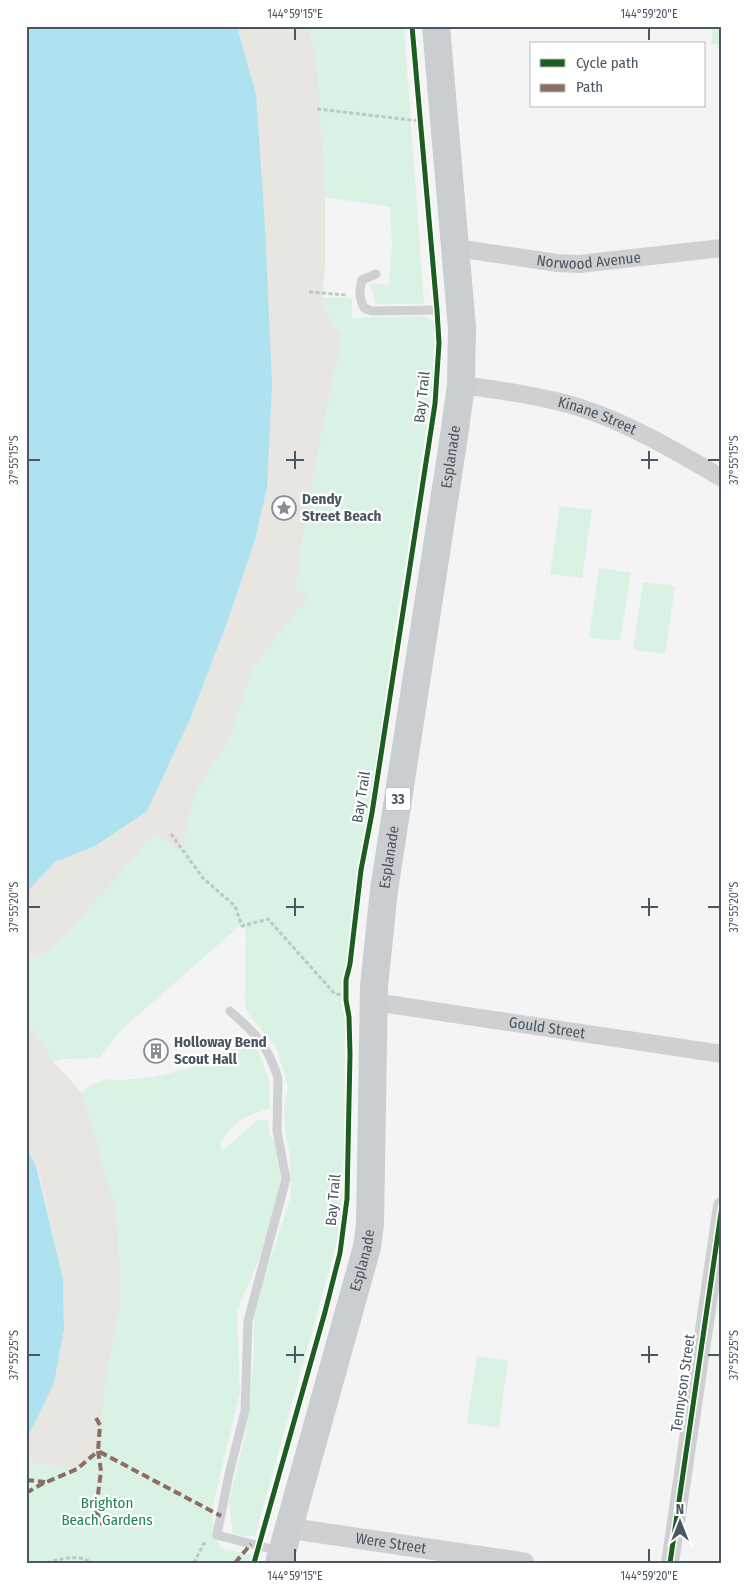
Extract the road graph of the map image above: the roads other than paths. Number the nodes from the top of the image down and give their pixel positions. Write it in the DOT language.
graph roads {
  1 [pos="436,26"];
  2 [pos="456,248"];
  3 [pos="722,248"];
  4 [pos="376,274"];
  5 [pos="437,310"];
  6 [pos="461,385"];
  7 [pos="722,478"];
  8 [pos="374,1002"];
  9 [pos="230,1011"];
  10 [pos="722,1054"];
  11 [pos="722,1206"];
  12 [pos="282,1548"];
  13 [pos="524,1563"];
  14 [pos="670,1563"];
  1 -- 2 [label="main road, Esplanade / 33"];
  2 -- 3 [label="street, Norwood Avenue"];
  2 -- 6 [label="main road, Esplanade / 33"];
  4 -- 5 [label="lane"];
  6 -- 7 [label="street, Kinane Street"];
  6 -- 8 [label="main road, Esplanade / 33"];
  8 -- 10 [label="street, Gould Street"];
  8 -- 12 [label="main road, Esplanade / 33"];
  9 -- 12 [label="lane"];
  11 -- 14 [label="street, Tennyson Street"];
  12 -- 13 [label="street, Were Street"];
}
